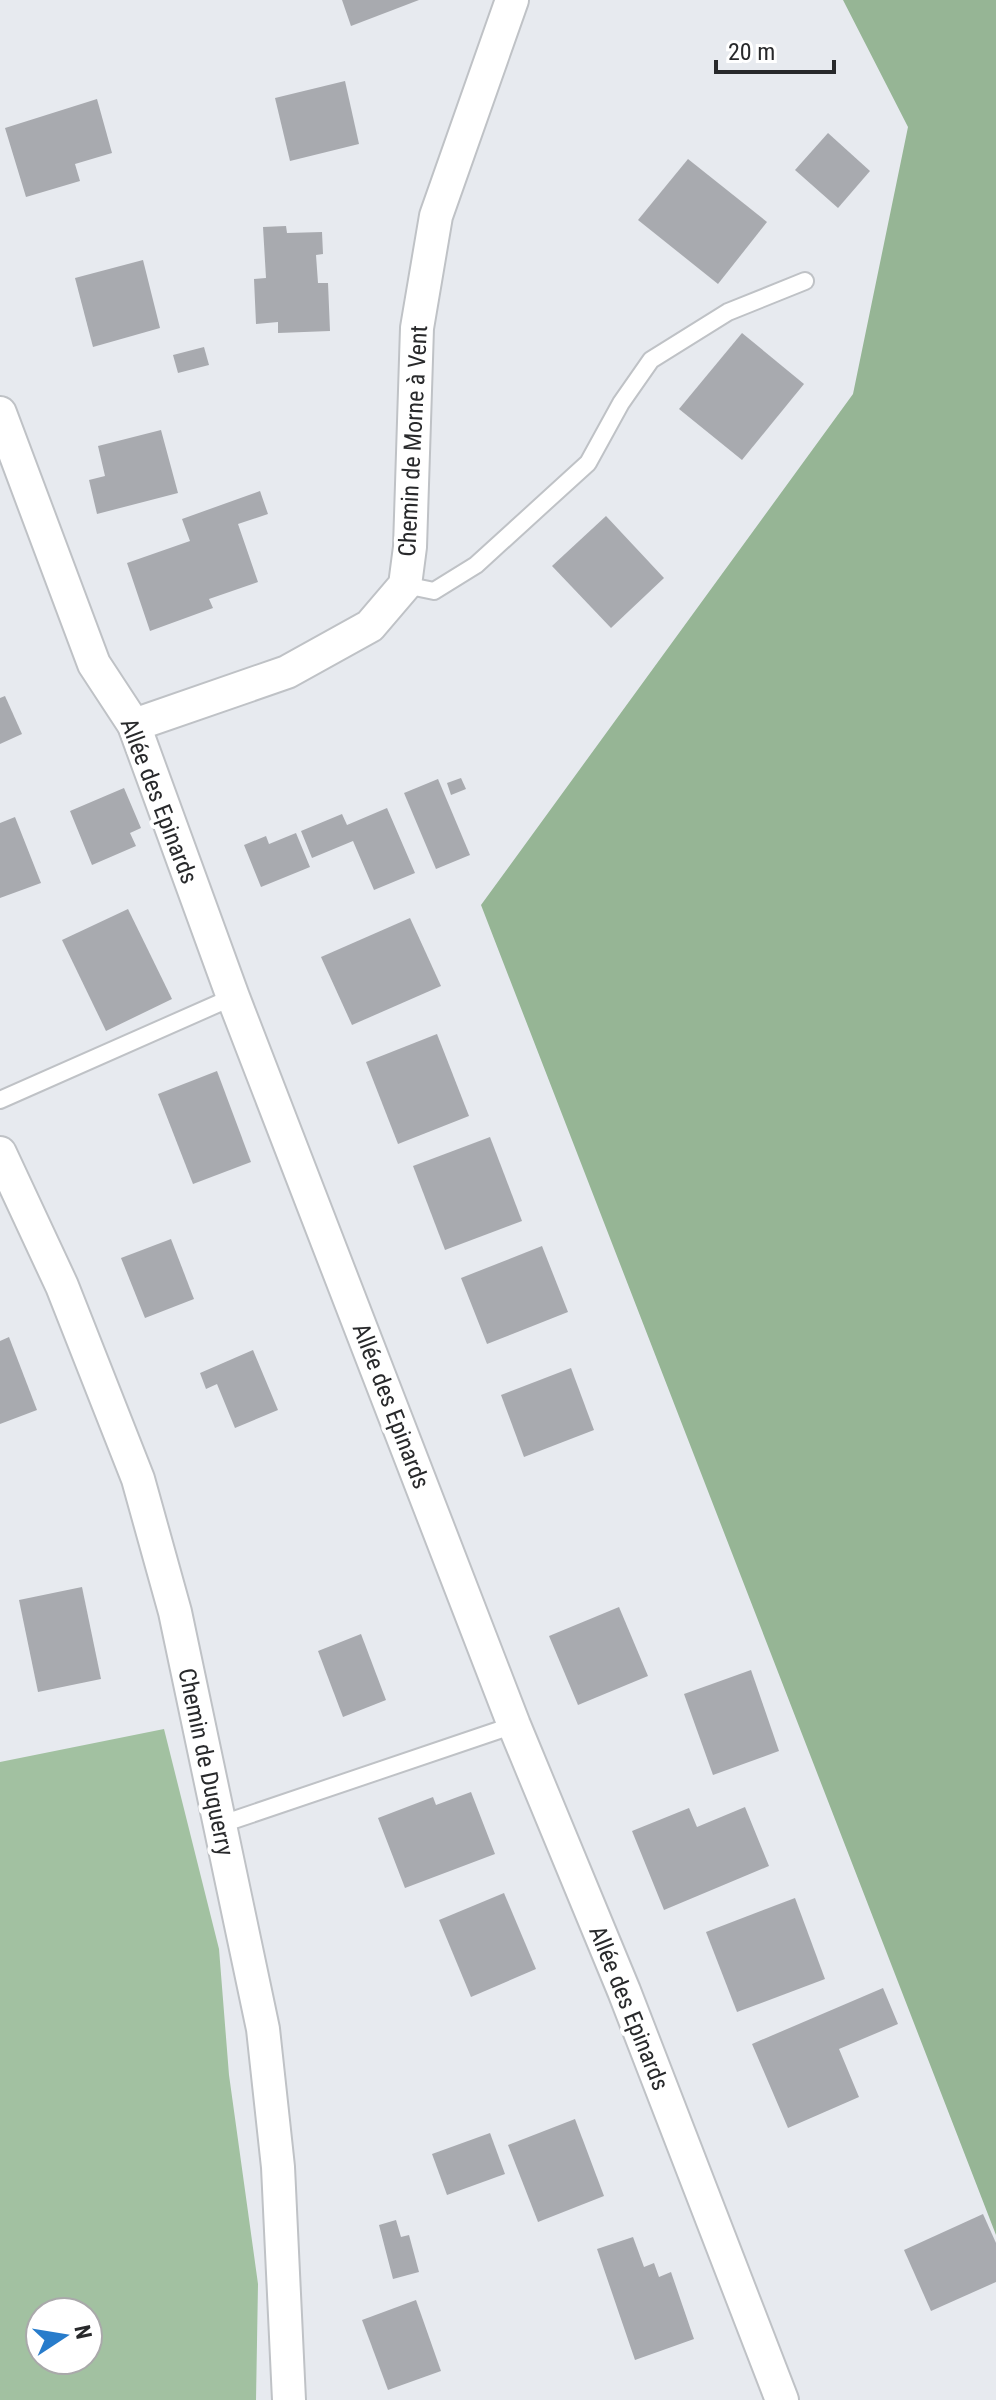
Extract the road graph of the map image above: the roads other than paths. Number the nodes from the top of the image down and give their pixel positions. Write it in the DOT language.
graph roads {
  1 [pos="512,0"];
  2 [pos="805,281"];
  3 [pos="0,413"];
  4 [pos="405,585"];
  5 [pos="134,725"];
  6 [pos="233,997"];
  7 [pos="0,1100"];
  8 [pos="0,1153"];
  9 [pos="514,1725"];
  10 [pos="219,1825"];
  11 [pos="289,2400"];
  12 [pos="782,2400"];
  1 -- 4 [label="street, Chemin de Morne à Vent"];
  2 -- 4 [label="lane"];
  3 -- 5 [label="street, Allée des Epinards"];
  4 -- 5 [label="street, Chemin de Morne à Vent"];
  5 -- 6 [label="street, Allée des Epinards"];
  6 -- 7 [label="lane"];
  6 -- 9 [label="street, Allée des Epinards"];
  8 -- 10 [label="street, Chemin de Duquerry"];
  9 -- 10 [label="lane"];
  9 -- 12 [label="street, Allée des Epinards"];
  10 -- 11 [label="street, Chemin de Duquerry"];
}
